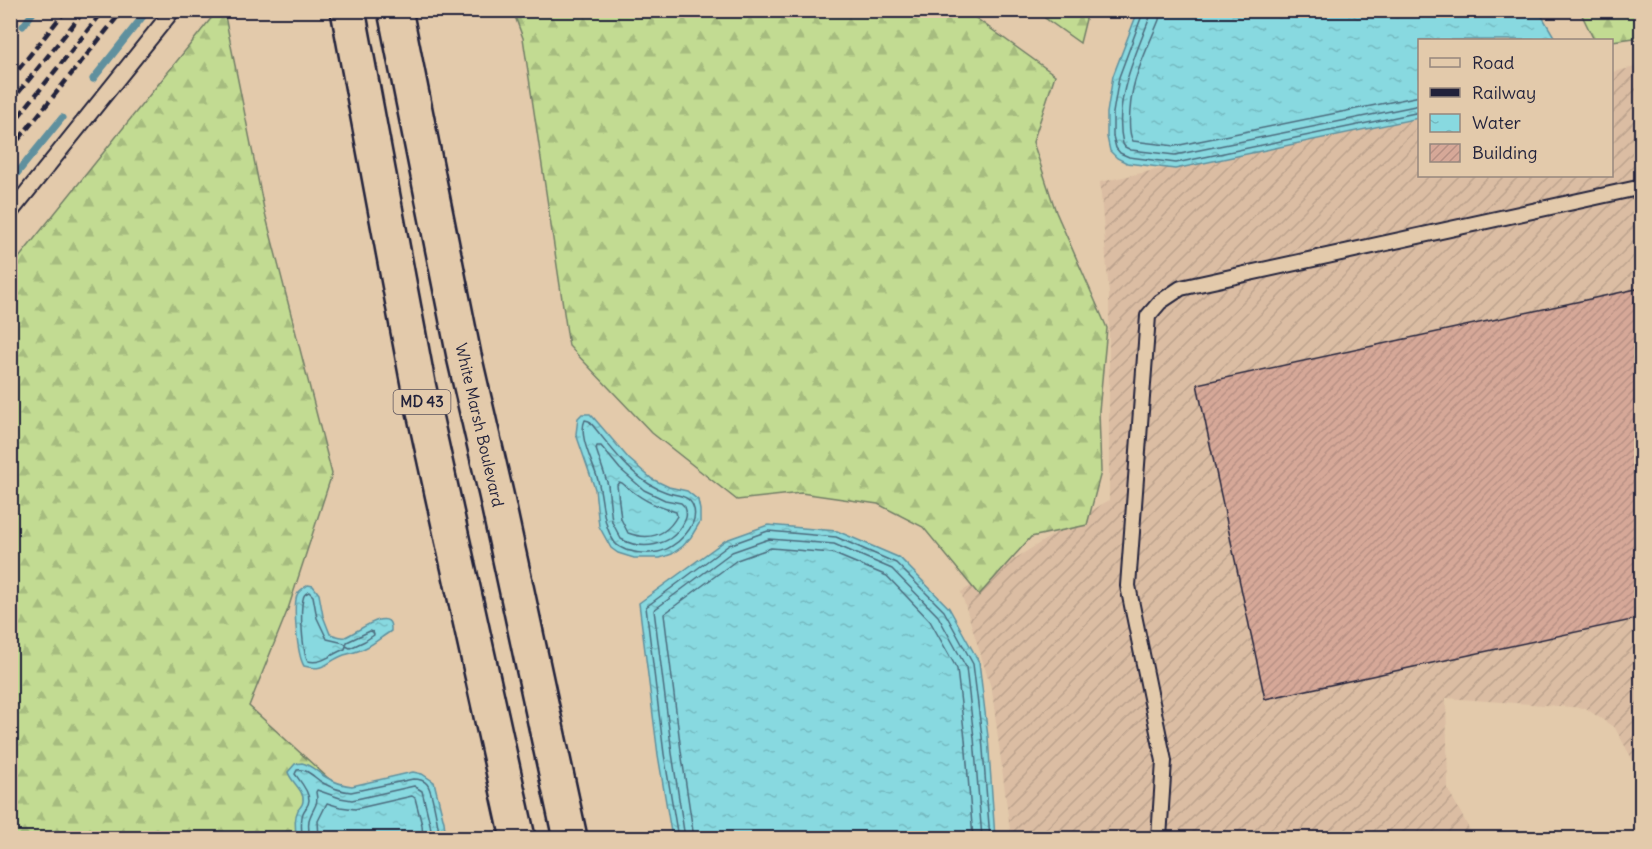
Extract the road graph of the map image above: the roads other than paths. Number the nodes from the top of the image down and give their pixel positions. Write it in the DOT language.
graph roads {
  1 [pos="173,10"];
  2 [pos="348,10"];
  3 [pos="395,10"];
  4 [pos="1641,187"];
  5 [pos="10,213"];
  6 [pos="518,838"];
  7 [pos="570,838"];
  8 [pos="1159,838"];
  1 -- 5 [label="lane"];
  2 -- 6 [label="main road, MD 43"];
  3 -- 7 [label="main road, White Marsh Boulevard / MD 43"];
  4 -- 8 [label="lane"];
}
